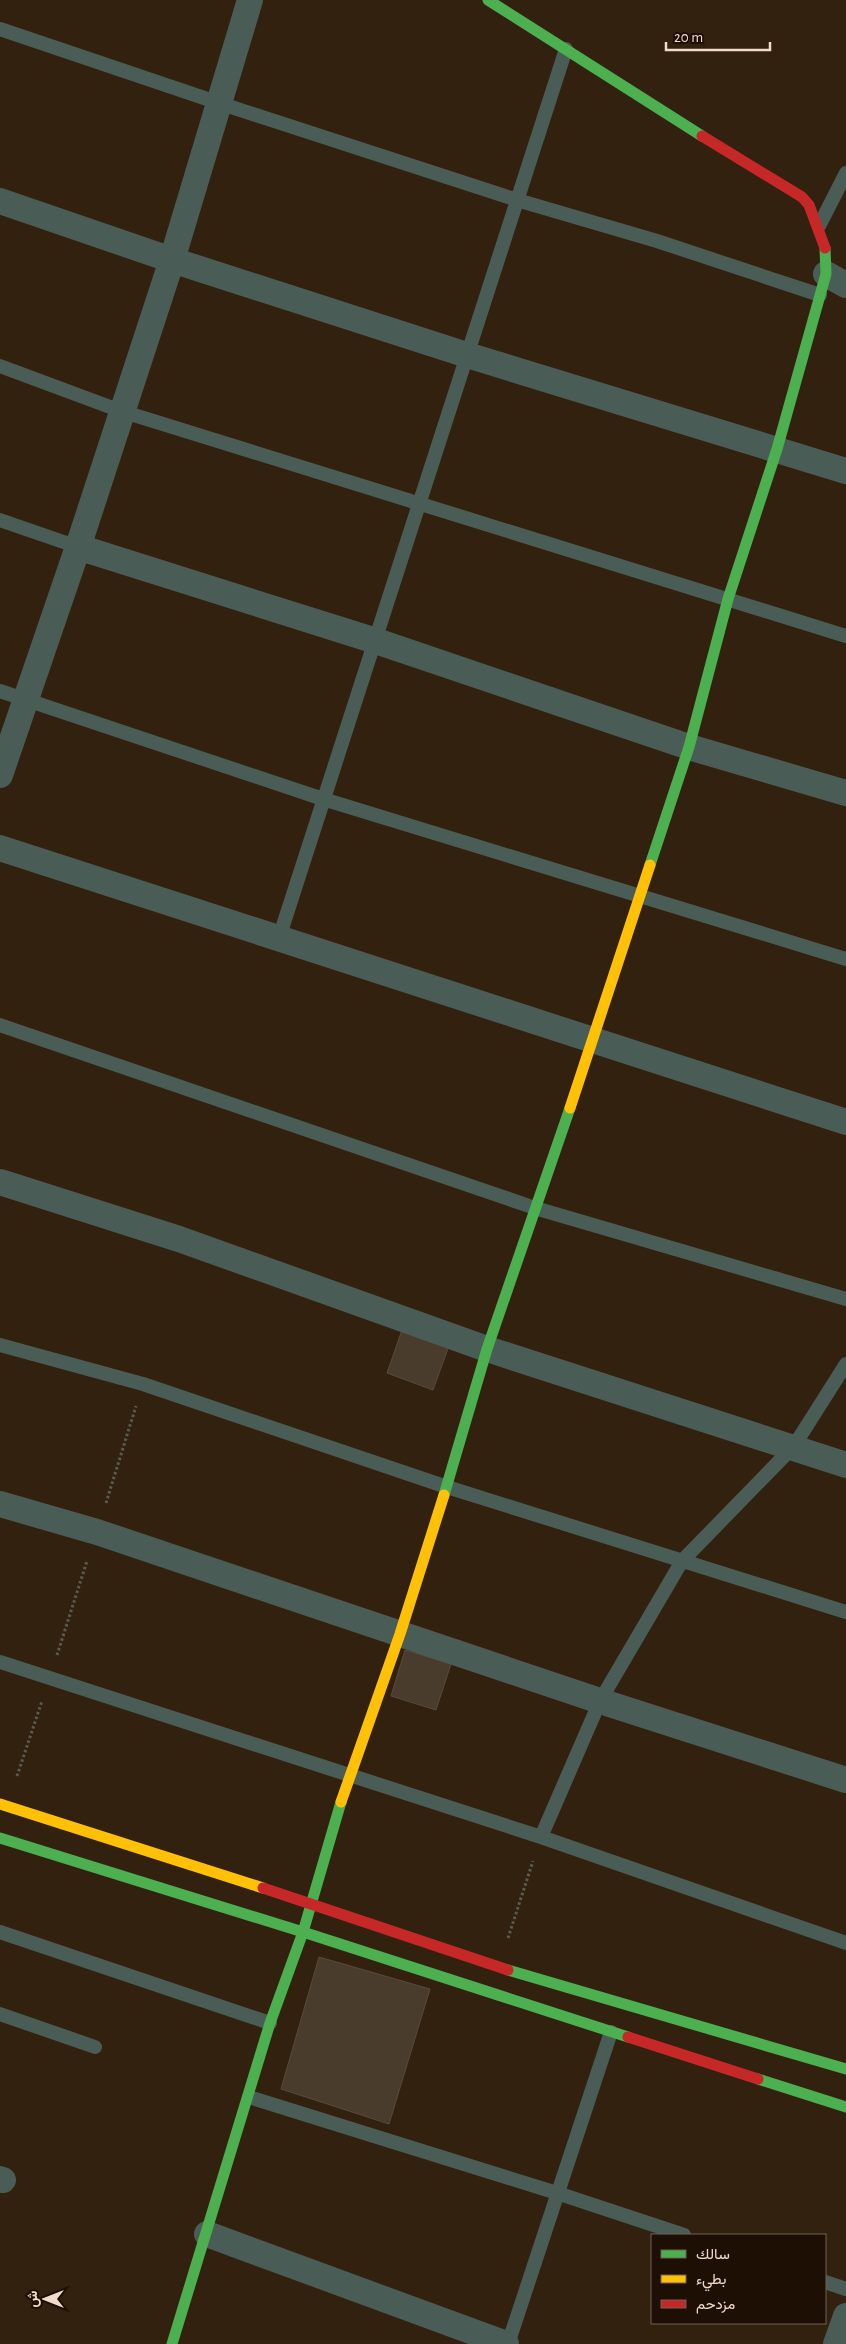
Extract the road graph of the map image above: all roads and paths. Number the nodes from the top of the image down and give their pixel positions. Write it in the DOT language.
graph roads {
  1 [pos="250,0"];
  2 [pos="488,0"];
  3 [pos="0,29"];
  4 [pos="566,49"];
  5 [pos="219,103"];
  6 [pos="846,173"];
  7 [pos="517,200"];
  8 [pos="0,201"];
  9 [pos="820,226"];
  10 [pos="172,260"];
  11 [pos="831,285"];
  12 [pos="467,355"];
  13 [pos="0,366"];
  14 [pos="122,411"];
  15 [pos="776,449"];
  16 [pos="846,471"];
  17 [pos="419,503"];
  18 [pos="0,520"];
  19 [pos="78,547"];
  20 [pos="728,599"];
  21 [pos="846,636"];
  22 [pos="376,641"];
  23 [pos="0,691"];
  24 [pos="25,700"];
  25 [pos="689,747"];
  26 [pos="0,775"];
  27 [pos="846,793"];
  28 [pos="323,799"];
  29 [pos="0,848"];
  30 [pos="640,896"];
  31 [pos="279,938"];
  32 [pos="846,959"];
  33 [pos="0,1024"];
  34 [pos="593,1040"];
  35 [pos="846,1122"];
  36 [pos="0,1182"];
  37 [pos="536,1208"];
  38 [pos="846,1299"];
  39 [pos="0,1345"];
  40 [pos="487,1350"];
  41 [pos="846,1364"];
  42 [pos="143,1384"];
  43 [pos="794,1446"];
  44 [pos="846,1464"];
  45 [pos="447,1487"];
  46 [pos="0,1504"];
  47 [pos="97,1532"];
  48 [pos="682,1561"];
  49 [pos="846,1612"];
  50 [pos="400,1634"];
  51 [pos="0,1662"];
  52 [pos="49,1678"];
  53 [pos="600,1702"];
  54 [pos="28,1745"];
  55 [pos="349,1775"];
  56 [pos="846,1780"];
  57 [pos="0,1804"];
  58 [pos="541,1836"];
  59 [pos="0,1838"];
  60 [pos="311,1903"];
  61 [pos="0,1932"];
  62 [pos="303,1932"];
  63 [pos="846,1943"];
  64 [pos="499,1967"];
  65 [pos="0,2014"];
  66 [pos="270,2023"];
  67 [pos="611,2032"];
  68 [pos="95,2047"];
  69 [pos="846,2069"];
  70 [pos="249,2097"];
  71 [pos="846,2107"];
  72 [pos="557,2193"];
  73 [pos="207,2234"];
  74 [pos="681,2234"];
  75 [pos="826,2282"];
  76 [pos="846,2289"];
  77 [pos="846,2316"];
  78 [pos="172,2344"];
  79 [pos="507,2344"];
  80 [pos="836,2344"];
  1 -- 5 [label="street"];
  2 -- 4 [label="street"];
  3 -- 5 [label="lane"];
  4 -- 7 [label="lane"];
  4 -- 9 [label="street"];
  5 -- 7 [label="lane"];
  5 -- 10 [label="street"];
  6 -- 9 [label="lane"];
  7 -- 11 [label="lane"];
  7 -- 12 [label="lane"];
  8 -- 10 [label="street"];
  9 -- 11 [label="street"];
  10 -- 12 [label="street"];
  10 -- 14 [label="street"];
  11 -- 15 [label="street"];
  12 -- 15 [label="street"];
  12 -- 17 [label="lane"];
  13 -- 14 [label="lane"];
  14 -- 17 [label="lane"];
  14 -- 19 [label="street"];
  15 -- 16 [label="street"];
  15 -- 20 [label="street"];
  17 -- 20 [label="lane"];
  17 -- 22 [label="lane"];
  18 -- 19 [label="lane"];
  19 -- 22 [label="street"];
  19 -- 24 [label="street"];
  20 -- 21 [label="lane"];
  20 -- 25 [label="street"];
  22 -- 25 [label="street"];
  22 -- 28 [label="lane"];
  23 -- 24 [label="lane"];
  24 -- 26 [label="street"];
  24 -- 28 [label="lane"];
  25 -- 27 [label="street"];
  25 -- 30 [label="street"];
  28 -- 30 [label="lane"];
  28 -- 31 [label="lane"];
  29 -- 31 [label="street"];
  30 -- 32 [label="lane"];
  30 -- 34 [label="street"];
  31 -- 34 [label="street"];
  33 -- 37 [label="lane"];
  34 -- 35 [label="street"];
  34 -- 37 [label="street"];
  36 -- 40 [label="street"];
  37 -- 38 [label="lane"];
  37 -- 40 [label="street"];
  39 -- 42 [label="lane"];
  40 -- 43 [label="street"];
  40 -- 45 [label="street"];
  41 -- 43 [label="lane"];
  42 -- 45 [label="lane"];
  42 -- 47 [label="path"];
  43 -- 44 [label="street"];
  43 -- 48 [label="lane"];
  45 -- 48 [label="lane"];
  45 -- 50 [label="street"];
  46 -- 47 [label="street"];
  47 -- 50 [label="street"];
  47 -- 52 [label="path"];
  48 -- 49 [label="lane"];
  48 -- 53 [label="lane"];
  50 -- 53 [label="street"];
  50 -- 55 [label="street"];
  51 -- 52 [label="lane"];
  52 -- 54 [label="path"];
  52 -- 55 [label="lane"];
  53 -- 56 [label="street"];
  53 -- 58 [label="lane"];
  55 -- 58 [label="lane"];
  55 -- 60 [label="street"];
  57 -- 60 [label="street"];
  58 -- 63 [label="lane"];
  58 -- 64 [label="path"];
  59 -- 62 [label="street"];
  60 -- 62 [label="street"];
  60 -- 64 [label="street"];
  61 -- 66 [label="lane"];
  62 -- 66 [label="street"];
  62 -- 67 [label="street"];
  64 -- 69 [label="street"];
  65 -- 68 [label="lane"];
  66 -- 70 [label="street"];
  67 -- 71 [label="street"];
  67 -- 72 [label="lane"];
  70 -- 72 [label="lane"];
  70 -- 73 [label="street"];
  72 -- 74 [label="lane"];
  72 -- 79 [label="lane"];
  73 -- 78 [label="street"];
  73 -- 79 [label="street"];
  75 -- 76 [label="lane"];
  77 -- 80 [label="street"];
}
